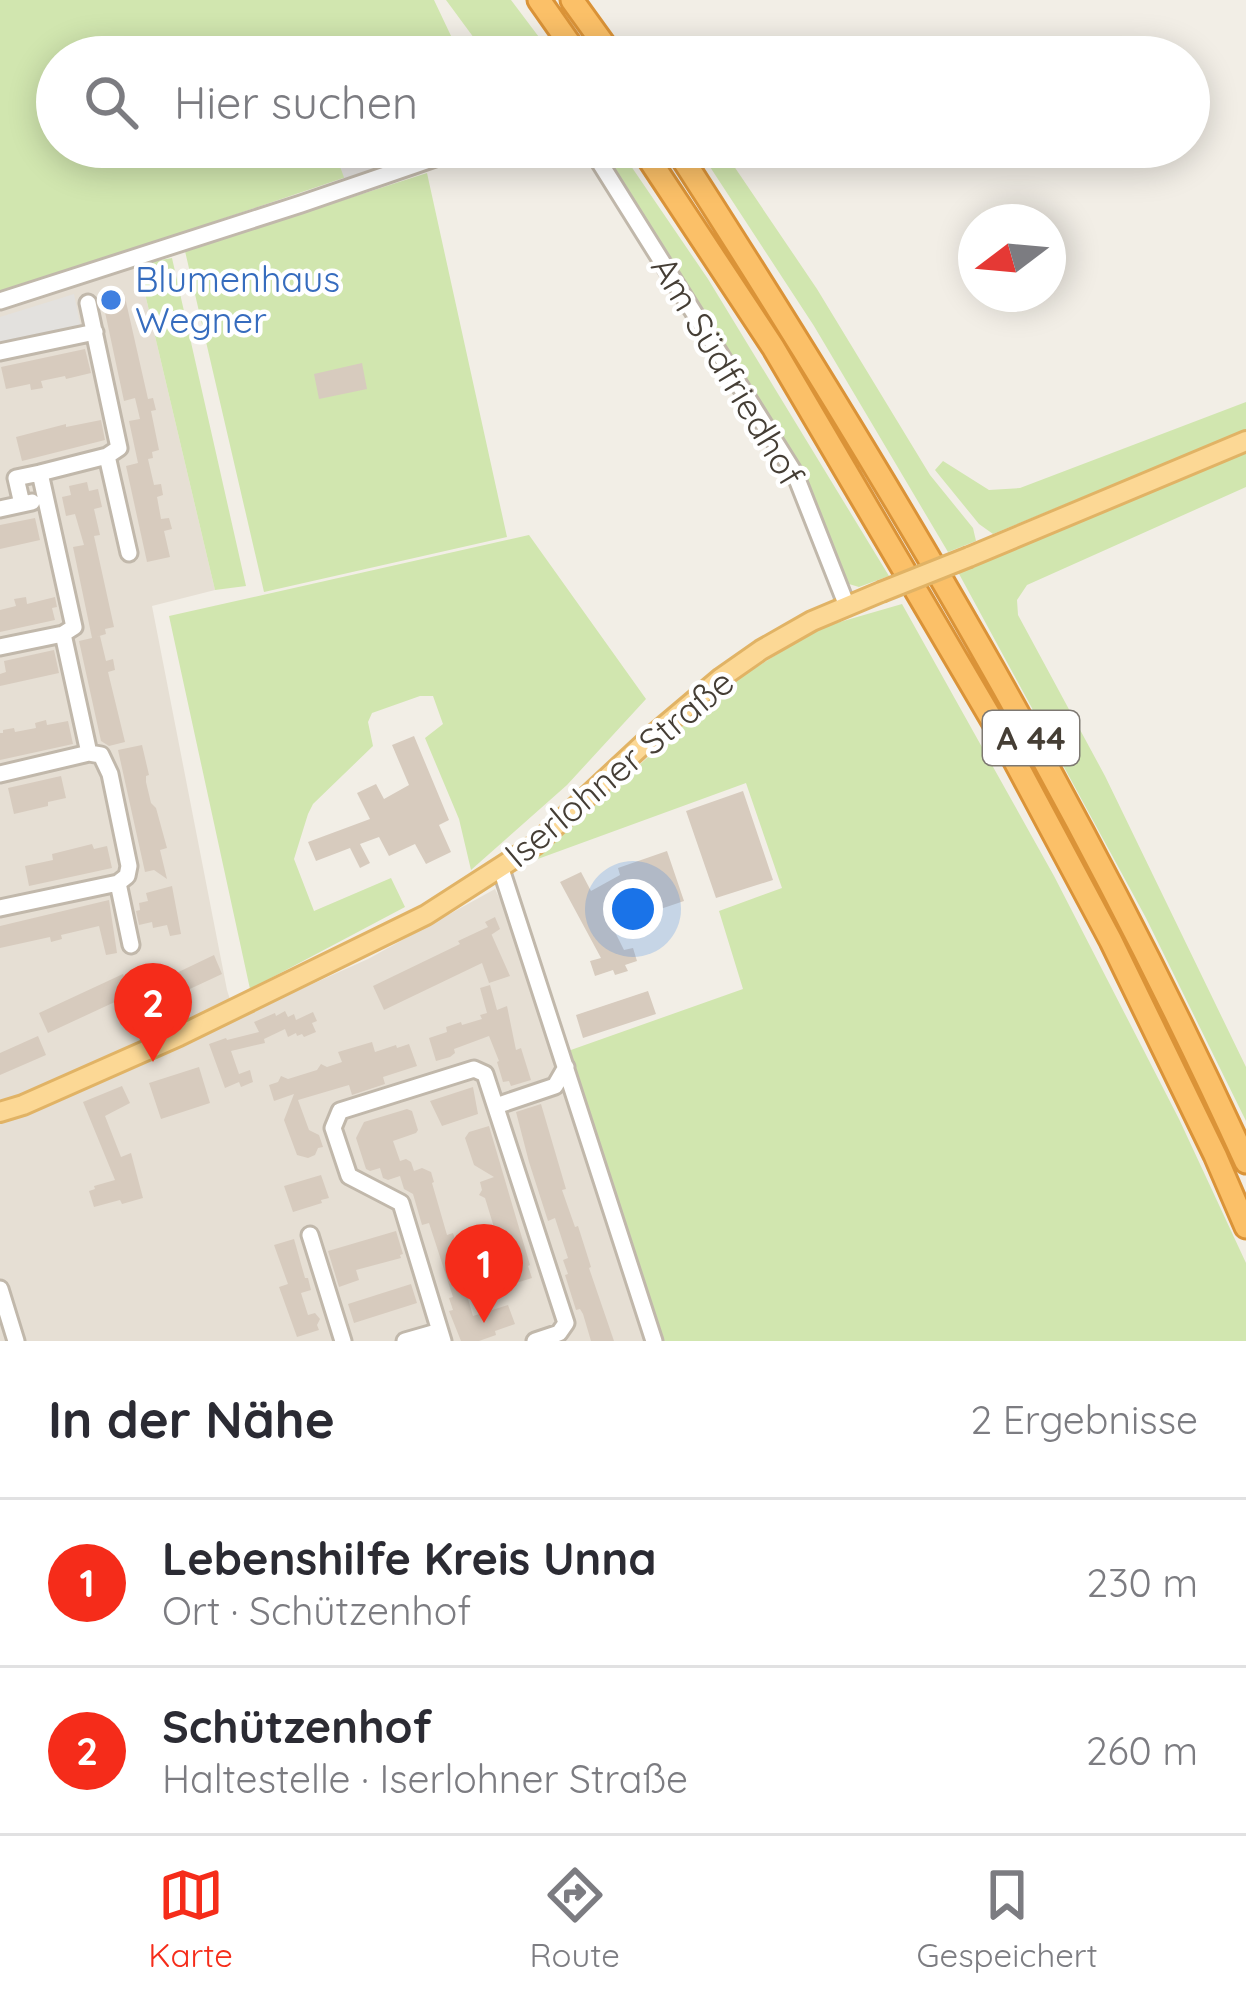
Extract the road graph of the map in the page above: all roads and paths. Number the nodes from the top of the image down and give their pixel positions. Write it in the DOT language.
graph roads {
  1 [pos="539,0"];
  2 [pos="572,0"];
  3 [pos="589,0"];
  4 [pos="564,36"];
  5 [pos="598,36"];
  6 [pos="612,36"];
  7 [pos="406,168"];
  8 [pos="603,168"];
  9 [pos="654,168"];
  10 [pos="689,168"];
  11 [pos="0,302"];
  12 [pos="88,303"];
  13 [pos="95,332"];
  14 [pos="0,352"];
  15 [pos="1246,441"];
  16 [pos="107,456"];
  17 [pos="40,473"];
  18 [pos="45,500"];
  19 [pos="22,504"];
  20 [pos="0,509"];
  21 [pos="129,554"];
  22 [pos="847,606"];
  23 [pos="63,634"];
  24 [pos="0,647"];
  25 [pos="88,753"];
  26 [pos="0,774"];
  27 [pos="500,869"];
  28 [pos="118,883"];
  29 [pos="0,908"];
  30 [pos="131,945"];
  31 [pos="566,1067"];
  32 [pos="496,1106"];
  33 [pos="0,1112"];
  34 [pos="1246,1162"];
  35 [pos="1246,1227"];
  36 [pos="310,1235"];
  37 [pos="0,1289"];
  38 [pos="442,1336"];
  39 [pos="16,1341"];
  40 [pos="343,1341"];
  41 [pos="405,1341"];
  42 [pos="535,1341"];
  43 [pos="654,1341"];
  1 -- 4 [label="highway"];
  2 -- 5 [label="highway"];
  3 -- 6 [label="highway"];
  7 -- 11 [label="street"];
  8 -- 22 [label="street, Am Südfriedhof"];
  9 -- 35 [label="highway, A 44"];
  10 -- 34 [label="highway, A 44"];
  12 -- 13 [label="street"];
  13 -- 14 [label="street"];
  13 -- 16 [label="street"];
  15 -- 22 [label="main road, Iserlohner Straße, bridge"];
  16 -- 17 [label="street"];
  16 -- 21 [label="street"];
  17 -- 18 [label="street"];
  17 -- 19 [label="street"];
  18 -- 19 [label="street"];
  18 -- 23 [label="street"];
  19 -- 20 [label="street"];
  22 -- 27 [label="main road, Iserlohner Straße"];
  23 -- 24 [label="street"];
  23 -- 25 [label="street"];
  25 -- 26 [label="street"];
  25 -- 28 [label="street"];
  27 -- 31 [label="street"];
  27 -- 33 [label="main road, Iserlohner Straße"];
  28 -- 29 [label="street"];
  28 -- 30 [label="street"];
  31 -- 32 [label="street"];
  31 -- 43 [label="street"];
  32 -- 38 [label="street"];
  32 -- 42 [label="street"];
  36 -- 40 [label="street"];
  37 -- 39 [label="street"];
  38 -- 41 [label="street"];
}
